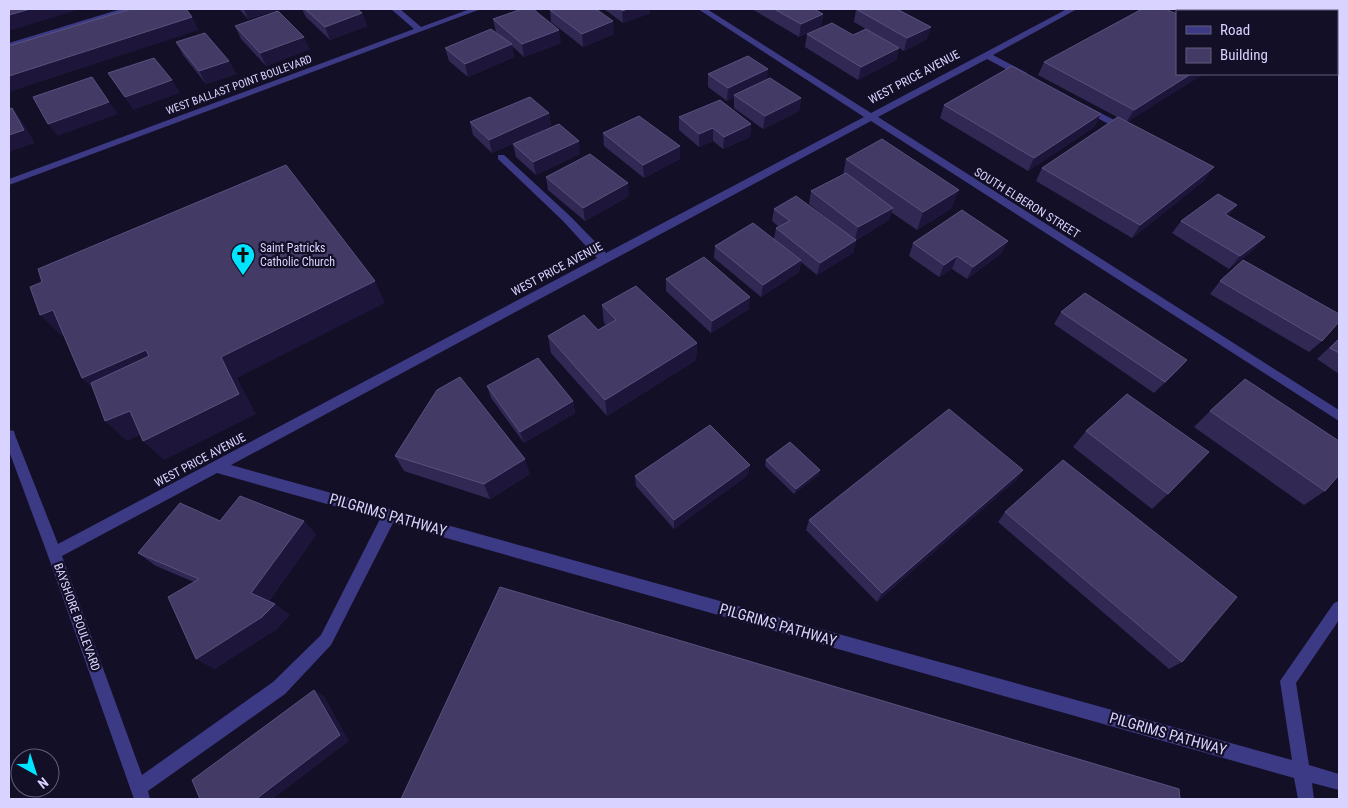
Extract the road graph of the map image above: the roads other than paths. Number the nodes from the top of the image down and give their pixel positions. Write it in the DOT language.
graph roads {
  1 [pos="128,9"];
  2 [pos="395,9"];
  3 [pos="477,9"];
  4 [pos="702,9"];
  5 [pos="1073,9"];
  6 [pos="420,30"];
  7 [pos="9,46"];
  8 [pos="986,55"];
  9 [pos="1035,81"];
  10 [pos="1078,104"];
  11 [pos="869,117"];
  12 [pos="1138,135"];
  13 [pos="501,157"];
  14 [pos="9,182"];
  15 [pos="605,259"];
  16 [pos="1339,416"];
  17 [pos="9,435"];
  18 [pos="217,467"];
  19 [pos="389,516"];
  20 [pos="54,553"];
  21 [pos="1339,608"];
  22 [pos="1301,771"];
  23 [pos="1339,782"];
  24 [pos="140,794"];
  25 [pos="1306,799"];
  1 -- 7 [label="street"];
  2 -- 6 [label="street"];
  3 -- 6 [label="street, WEST BALLAST POINT BOULEVARD"];
  4 -- 11 [label="street, SOUTH ELBERON STREET"];
  5 -- 8 [label="street, WEST PRICE AVENUE"];
  6 -- 14 [label="street, WEST BALLAST POINT BOULEVARD"];
  8 -- 9 [label="street"];
  8 -- 11 [label="street, WEST PRICE AVENUE"];
  10 -- 12 [label="street"];
  11 -- 15 [label="street, WEST PRICE AVENUE"];
  11 -- 16 [label="street, SOUTH ELBERON STREET"];
  13 -- 15 [label="street"];
  15 -- 18 [label="street, WEST PRICE AVENUE"];
  17 -- 20 [label="street, BAYSHORE BOULEVARD"];
  18 -- 19 [label="street, PILGRIMS PATHWAY"];
  18 -- 20 [label="street, WEST PRICE AVENUE"];
  19 -- 22 [label="street, PILGRIMS PATHWAY"];
  19 -- 24 [label="street"];
  20 -- 24 [label="street, BAYSHORE BOULEVARD"];
  21 -- 22 [label="street"];
  22 -- 23 [label="street, PILGRIMS PATHWAY"];
  22 -- 25 [label="street"];
}
